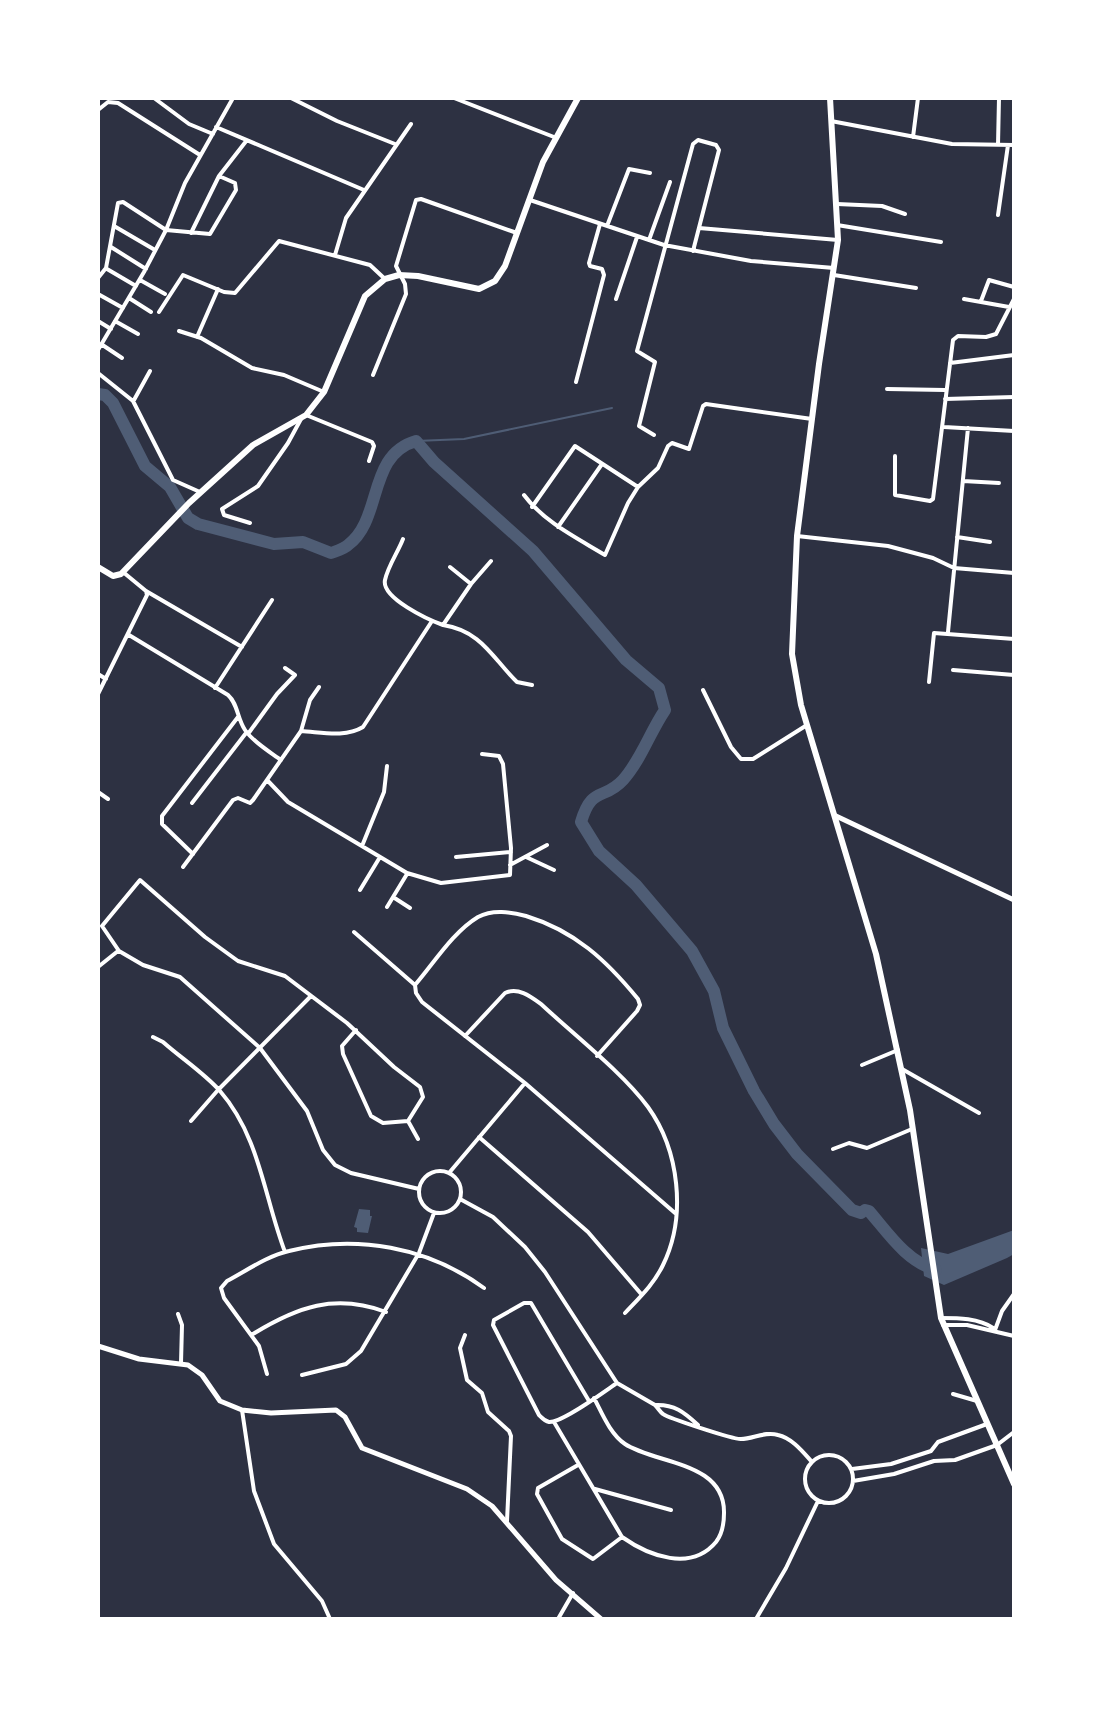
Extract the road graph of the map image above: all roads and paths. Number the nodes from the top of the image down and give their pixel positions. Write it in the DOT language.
graph roads {
  1 [pos="154,98"];
  2 [pos="233,98"];
  3 [pos="291,98"];
  4 [pos="454,98"];
  5 [pos="578,98"];
  6 [pos="830,98"];
  7 [pos="918,98"];
  8 [pos="999,98"];
  9 [pos="98,110"];
  10 [pos="830,121"];
  11 [pos="411,124"];
  12 [pos="216,127"];
  13 [pos="213,134"];
  14 [pos="554,137"];
  15 [pos="913,137"];
  16 [pos="248,139"];
  17 [pos="396,144"];
  18 [pos="998,145"];
  19 [pos="1011,145"];
  20 [pos="200,155"];
  21 [pos="650,173"];
  22 [pos="219,176"];
  23 [pos="670,182"];
  24 [pos="364,190"];
  25 [pos="530,200"];
  26 [pos="836,204"];
  27 [pos="905,214"];
  28 [pos="998,215"];
  29 [pos="600,224"];
  30 [pos="837,225"];
  31 [pos="114,226"];
  32 [pos="607,226"];
  33 [pos="699,228"];
  34 [pos="166,230"];
  35 [pos="191,233"];
  36 [pos="517,233"];
  37 [pos="637,237"];
  38 [pos="649,240"];
  39 [pos="838,240"];
  40 [pos="941,242"];
  41 [pos="664,245"];
  42 [pos="111,247"];
  43 [pos="155,250"];
  44 [pos="693,251"];
  45 [pos="335,255"];
  46 [pos="106,268"];
  47 [pos="146,269"];
  48 [pos="834,272"];
  49 [pos="399,275"];
  50 [pos="98,278"];
  51 [pos="385,279"];
  52 [pos="140,280"];
  53 [pos="136,286"];
  54 [pos="1014,287"];
  55 [pos="916,288"];
  56 [pos="218,289"];
  57 [pos="98,294"];
  58 [pos="165,294"];
  59 [pos="129,298"];
  60 [pos="616,299"];
  61 [pos="964,299"];
  62 [pos="1014,299"];
  63 [pos="981,301"];
  64 [pos="1010,307"];
  65 [pos="123,308"];
  66 [pos="151,312"];
  67 [pos="159,312"];
  68 [pos="98,321"];
  69 [pos="115,321"];
  70 [pos="111,329"];
  71 [pos="179,331"];
  72 [pos="138,334"];
  73 [pos="197,337"];
  74 [pos="99,347"];
  75 [pos="1014,355"];
  76 [pos="122,358"];
  77 [pos="950,363"];
  78 [pos="150,371"];
  79 [pos="98,373"];
  80 [pos="373,375"];
  81 [pos="576,382"];
  82 [pos="887,389"];
  83 [pos="946,390"];
  84 [pos="324,392"];
  85 [pos="1014,397"];
  86 [pos="945,399"];
  87 [pos="133,401"];
  88 [pos="303,417"];
  89 [pos="812,419"];
  90 [pos="944,427"];
  91 [pos="968,428"];
  92 [pos="1014,431"];
  93 [pos="654,435"];
  94 [pos="895,456"];
  95 [pos="369,461"];
  96 [pos="602,464"];
  97 [pos="963,481"];
  98 [pos="999,483"];
  99 [pos="638,487"];
  100 [pos="200,492"];
  101 [pos="524,495"];
  102 [pos="532,507"];
  103 [pos="250,523"];
  104 [pos="558,527"];
  105 [pos="797,536"];
  106 [pos="957,537"];
  107 [pos="403,539"];
  108 [pos="990,542"];
  109 [pos="491,561"];
  110 [pos="98,567"];
  111 [pos="450,567"];
  112 [pos="954,568"];
  113 [pos="1014,573"];
  114 [pos="120,574"];
  115 [pos="471,584"];
  116 [pos="146,591"];
  117 [pos="272,600"];
  118 [pos="432,621"];
  119 [pos="443,625"];
  120 [pos="948,632"];
  121 [pos="129,635"];
  122 [pos="1014,639"];
  123 [pos="242,647"];
  124 [pos="285,668"];
  125 [pos="953,670"];
  126 [pos="98,674"];
  127 [pos="1014,675"];
  128 [pos="106,679"];
  129 [pos="929,682"];
  130 [pos="532,685"];
  131 [pos="319,687"];
  132 [pos="215,688"];
  133 [pos="703,690"];
  134 [pos="98,694"];
  135 [pos="238,717"];
  136 [pos="807,725"];
  137 [pos="301,731"];
  138 [pos="247,734"];
  139 [pos="482,754"];
  140 [pos="281,760"];
  141 [pos="387,766"];
  142 [pos="268,781"];
  143 [pos="98,792"];
  144 [pos="108,799"];
  145 [pos="192,803"];
  146 [pos="836,816"];
  147 [pos="547,845"];
  148 [pos="362,846"];
  149 [pos="511,852"];
  150 [pos="193,854"];
  151 [pos="380,857"];
  152 [pos="456,857"];
  153 [pos="526,857"];
  154 [pos="510,865"];
  155 [pos="183,867"];
  156 [pos="554,870"];
  157 [pos="407,873"];
  158 [pos="360,890"];
  159 [pos="393,897"];
  160 [pos="1014,900"];
  161 [pos="387,907"];
  162 [pos="410,908"];
  163 [pos="354,932"];
  164 [pos="119,951"];
  165 [pos="98,967"];
  166 [pos="415,985"];
  167 [pos="311,996"];
  168 [pos="356,1030"];
  169 [pos="465,1036"];
  170 [pos="153,1037"];
  171 [pos="260,1048"];
  172 [pos="898,1050"];
  173 [pos="596,1056"];
  174 [pos="862,1065"];
  175 [pos="902,1069"];
  176 [pos="525,1083"];
  177 [pos="218,1090"];
  178 [pos="979,1113"];
  179 [pos="191,1121"];
  180 [pos="408,1121"];
  181 [pos="912,1129"];
  182 [pos="479,1137"];
  183 [pos="418,1139"];
  184 [pos="833,1149"];
  185 [pos="449,1173"];
  186 [pos="419,1189"];
  187 [pos="460,1199"];
  188 [pos="434,1213"];
  189 [pos="676,1215"];
  190 [pos="285,1252"];
  191 [pos="419,1253"];
  192 [pos="484,1288"];
  193 [pos="1014,1294"];
  194 [pos="642,1295"];
  195 [pos="386,1312"];
  196 [pos="625,1313"];
  197 [pos="178,1314"];
  198 [pos="942,1322"];
  199 [pos="995,1330"];
  200 [pos="253,1334"];
  201 [pos="465,1335"];
  202 [pos="1014,1336"];
  203 [pos="98,1346"];
  204 [pos="181,1363"];
  205 [pos="267,1374"];
  206 [pos="302,1375"];
  207 [pos="617,1383"];
  208 [pos="953,1394"];
  209 [pos="592,1399"];
  210 [pos="977,1401"];
  211 [pos="655,1405"];
  212 [pos="242,1410"];
  213 [pos="554,1422"];
  214 [pos="987,1424"];
  215 [pos="698,1425"];
  216 [pos="1014,1432"];
  217 [pos="997,1445"];
  218 [pos="931,1451"];
  219 [pos="934,1461"];
  220 [pos="812,1462"];
  221 [pos="578,1465"];
  222 [pos="851,1469"];
  223 [pos="1012,1474"];
  224 [pos="853,1481"];
  225 [pos="1014,1484"];
  226 [pos="595,1489"];
  227 [pos="818,1501"];
  228 [pos="671,1510"];
  229 [pos="507,1521"];
  230 [pos="622,1537"];
  231 [pos="573,1593"];
  232 [pos="330,1619"];
  233 [pos="558,1619"];
  234 [pos="601,1619"];
  235 [pos="756,1619"];
  1 -- 13 [label="street"];
  2 -- 12 [label="street"];
  3 -- 17 [label="street"];
  4 -- 14 [label="street"];
  5 -- 14 [label="main road"];
  6 -- 10 [label="main road"];
  7 -- 15 [label="street"];
  8 -- 18 [label="street"];
  9 -- 20 [label="street"];
  10 -- 15 [label="street"];
  10 -- 26 [label="main road"];
  11 -- 17 [label="street"];
  12 -- 13 [label="street"];
  12 -- 16 [label="street"];
  13 -- 20 [label="street"];
  14 -- 25 [label="main road"];
  15 -- 18 [label="street"];
  16 -- 22 [label="street"];
  16 -- 24 [label="street"];
  17 -- 24 [label="street"];
  18 -- 19 [label="street"];
  19 -- 28 [label="street"];
  20 -- 34 [label="street"];
  21 -- 32 [label="street"];
  22 -- 35 [label="street"];
  22 -- 35 [label="street"];
  23 -- 38 [label="street"];
  24 -- 45 [label="street"];
  25 -- 29 [label="street"];
  25 -- 36 [label="main road"];
  26 -- 27 [label="street"];
  26 -- 30 [label="main road"];
  29 -- 32 [label="street"];
  29 -- 81 [label="street"];
  30 -- 39 [label="main road"];
  30 -- 40 [label="street"];
  31 -- 34 [label="street"];
  31 -- 42 [label="street"];
  31 -- 43 [label="street"];
  32 -- 37 [label="street"];
  33 -- 39 [label="street"];
  33 -- 41 [label="street"];
  33 -- 44 [label="street"];
  34 -- 35 [label="street"];
  34 -- 43 [label="street"];
  36 -- 49 [label="main road"];
  36 -- 49 [label="street"];
  37 -- 38 [label="street"];
  37 -- 60 [label="street"];
  38 -- 41 [label="street"];
  39 -- 48 [label="main road"];
  41 -- 44 [label="street"];
  41 -- 93 [label="street"];
  42 -- 46 [label="street"];
  42 -- 47 [label="street"];
  43 -- 47 [label="street"];
  44 -- 48 [label="street"];
  45 -- 51 [label="street"];
  45 -- 56 [label="street"];
  46 -- 50 [label="street"];
  46 -- 53 [label="street"];
  47 -- 52 [label="street"];
  48 -- 55 [label="street"];
  48 -- 89 [label="main road"];
  49 -- 51 [label="main road"];
  49 -- 80 [label="street"];
  51 -- 84 [label="main road"];
  52 -- 53 [label="street"];
  52 -- 58 [label="street"];
  53 -- 59 [label="street"];
  54 -- 63 [label="street"];
  56 -- 67 [label="street"];
  56 -- 73 [label="street"];
  57 -- 65 [label="street"];
  59 -- 65 [label="street"];
  59 -- 66 [label="street"];
  61 -- 63 [label="street"];
  62 -- 64 [label="street"];
  63 -- 64 [label="street"];
  64 -- 77 [label="street"];
  65 -- 69 [label="street"];
  68 -- 70 [label="street"];
  69 -- 70 [label="street"];
  69 -- 72 [label="street"];
  70 -- 74 [label="street"];
  71 -- 73 [label="street"];
  73 -- 84 [label="street"];
  74 -- 76 [label="street"];
  75 -- 77 [label="street"];
  77 -- 83 [label="street"];
  78 -- 87 [label="street"];
  79 -- 87 [label="street"];
  82 -- 83 [label="street"];
  83 -- 86 [label="street"];
  84 -- 88 [label="main road"];
  85 -- 86 [label="street"];
  86 -- 90 [label="street"];
  87 -- 100 [label="street"];
  88 -- 95 [label="street"];
  88 -- 100 [label="main road"];
  88 -- 103 [label="street"];
  89 -- 99 [label="street"];
  89 -- 105 [label="main road"];
  90 -- 91 [label="street"];
  90 -- 94 [label="street"];
  91 -- 92 [label="street"];
  91 -- 97 [label="street"];
  96 -- 99 [label="street"];
  96 -- 102 [label="street"];
  96 -- 104 [label="street"];
  97 -- 98 [label="street"];
  97 -- 106 [label="street"];
  99 -- 104 [label="street"];
  100 -- 114 [label="main road"];
  101 -- 102 [label="street"];
  102 -- 104 [label="street"];
  105 -- 112 [label="street"];
  105 -- 136 [label="main road"];
  106 -- 108 [label="street"];
  106 -- 112 [label="street"];
  107 -- 118 [label="street"];
  109 -- 115 [label="street"];
  110 -- 114 [label="main road"];
  111 -- 115 [label="street"];
  112 -- 113 [label="street"];
  112 -- 120 [label="street"];
  114 -- 116 [label="street"];
  115 -- 119 [label="street"];
  116 -- 121 [label="street"];
  116 -- 123 [label="street"];
  117 -- 123 [label="street"];
  118 -- 119 [label="street"];
  118 -- 137 [label="street"];
  119 -- 130 [label="street"];
  120 -- 122 [label="street"];
  120 -- 129 [label="street"];
  121 -- 128 [label="street"];
  121 -- 132 [label="street"];
  123 -- 132 [label="street"];
  124 -- 138 [label="street"];
  125 -- 127 [label="street"];
  126 -- 128 [label="street"];
  128 -- 134 [label="street"];
  131 -- 137 [label="street"];
  132 -- 135 [label="street"];
  133 -- 136 [label="street"];
  135 -- 138 [label="street"];
  135 -- 150 [label="street"];
  136 -- 146 [label="main road"];
  137 -- 140 [label="street"];
  138 -- 140 [label="street"];
  138 -- 145 [label="street"];
  139 -- 149 [label="street"];
  140 -- 142 [label="street"];
  141 -- 148 [label="street"];
  142 -- 148 [label="street"];
  142 -- 150 [label="street"];
  143 -- 144 [label="street"];
  146 -- 160 [label="street"];
  146 -- 172 [label="main road"];
  147 -- 153 [label="street"];
  148 -- 151 [label="street"];
  149 -- 152 [label="street"];
  149 -- 154 [label="street"];
  150 -- 155 [label="street"];
  151 -- 157 [label="street"];
  151 -- 158 [label="street"];
  153 -- 154 [label="street"];
  153 -- 156 [label="street"];
  154 -- 157 [label="street"];
  157 -- 159 [label="street"];
  159 -- 161 [label="street"];
  159 -- 162 [label="street"];
  163 -- 166 [label="street"];
  164 -- 165 [label="street"];
  164 -- 167 [label="street"];
  164 -- 171 [label="street"];
  166 -- 169 [label="street"];
  166 -- 173 [label="street"];
  167 -- 168 [label="street"];
  167 -- 171 [label="street"];
  168 -- 180 [label="street"];
  168 -- 180 [label="street"];
  169 -- 173 [label="street"];
  169 -- 176 [label="street"];
  170 -- 177 [label="street"];
  171 -- 177 [label="street"];
  171 -- 186 [label="street"];
  172 -- 174 [label="street"];
  172 -- 175 [label="main road"];
  173 -- 189 [label="street"];
  175 -- 178 [label="street"];
  175 -- 181 [label="main road"];
  176 -- 182 [label="street"];
  176 -- 189 [label="street"];
  177 -- 179 [label="street"];
  177 -- 190 [label="street"];
  180 -- 183 [label="street"];
  181 -- 184 [label="street"];
  181 -- 198 [label="main road"];
  182 -- 185 [label="street"];
  182 -- 194 [label="street"];
  185 -- 186 [label="street"];
  185 -- 187 [label="street"];
  186 -- 188 [label="street"];
  187 -- 188 [label="street"];
  187 -- 207 [label="street"];
  188 -- 191 [label="street"];
  189 -- 194 [label="street"];
  190 -- 191 [label="street"];
  190 -- 200 [label="street"];
  191 -- 192 [label="street"];
  191 -- 195 [label="street"];
  193 -- 199 [label="street"];
  194 -- 196 [label="street"];
  195 -- 200 [label="street"];
  195 -- 206 [label="street"];
  197 -- 204 [label="street"];
  198 -- 199 [label="street"];
  198 -- 210 [label="main road"];
  199 -- 202 [label="street"];
  200 -- 205 [label="street"];
  201 -- 229 [label="street"];
  203 -- 204 [label="street"];
  204 -- 212 [label="street"];
  207 -- 209 [label="street"];
  207 -- 211 [label="street"];
  208 -- 210 [label="street"];
  209 -- 213 [label="street"];
  209 -- 213 [label="street"];
  209 -- 230 [label="street"];
  210 -- 214 [label="main road"];
  211 -- 215 [label="street"];
  211 -- 215 [label="street"];
  212 -- 229 [label="street"];
  212 -- 232 [label="street"];
  213 -- 221 [label="street"];
  214 -- 217 [label="main road"];
  214 -- 218 [label="street"];
  215 -- 220 [label="street"];
  216 -- 217 [label="street"];
  217 -- 219 [label="street"];
  217 -- 223 [label="main road"];
  218 -- 219 [label="street"];
  218 -- 222 [label="street"];
  219 -- 224 [label="street"];
  220 -- 222 [label="street"];
  220 -- 227 [label="street"];
  221 -- 226 [label="street"];
  221 -- 230 [label="street"];
  222 -- 224 [label="street"];
  223 -- 225 [label="main road"];
  224 -- 227 [label="street"];
  226 -- 228 [label="street"];
  226 -- 230 [label="street"];
  227 -- 235 [label="street"];
  229 -- 231 [label="street"];
  231 -- 233 [label="street"];
  231 -- 234 [label="street"];
}
